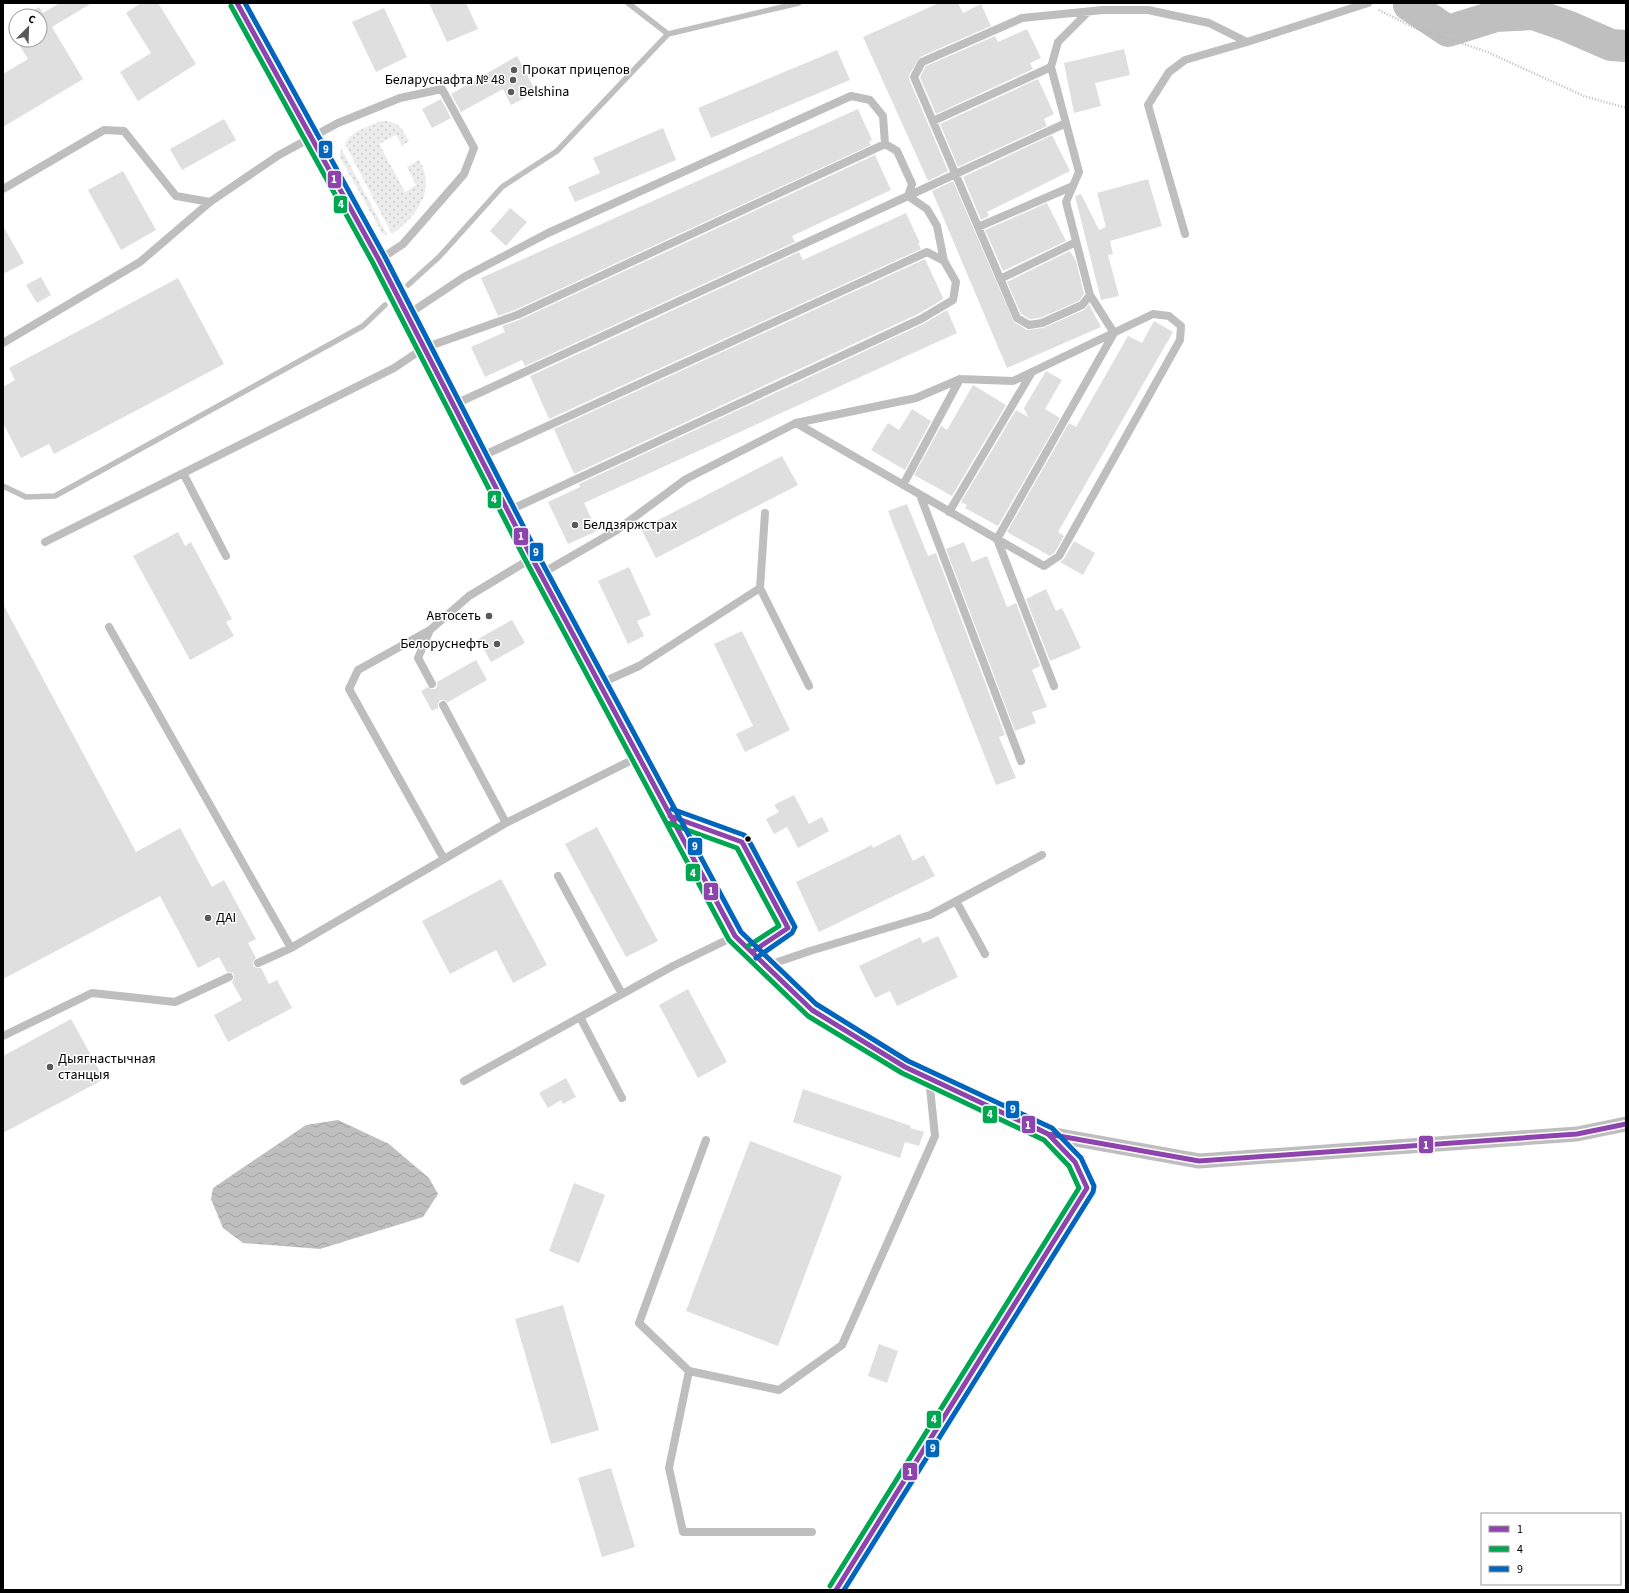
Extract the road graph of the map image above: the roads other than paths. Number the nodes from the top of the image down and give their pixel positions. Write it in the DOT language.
graph roads {
  1 [pos="237,3"];
  2 [pos="1367,3"];
  3 [pos="1088,12"];
  4 [pos="1247,42"];
  5 [pos="1051,67"];
  6 [pos="933,121"];
  7 [pos="1066,123"];
  8 [pos="312,138"];
  9 [pos="885,144"];
  10 [pos="956,174"];
  11 [pos="1073,186"];
  12 [pos="3,189"];
  13 [pos="908,196"];
  14 [pos="210,202"];
  15 [pos="978,227"];
  16 [pos="1185,234"];
  17 [pos="1076,242"];
  18 [pos="379,260"];
  19 [pos="944,261"];
  20 [pos="1000,279"];
  21 [pos="1090,295"];
  22 [pos="407,315"];
  23 [pos="1114,333"];
  24 [pos="3,343"];
  25 [pos="424,348"];
  26 [pos="1032,372"];
  27 [pos="960,379"];
  28 [pos="453,405"];
  29 [pos="796,423"];
  30 [pos="480,457"];
  31 [pos="183,473"];
  32 [pos="902,485"];
  33 [pos="920,496"];
  34 [pos="508,511"];
  35 [pos="949,512"];
  36 [pos="765,513"];
  37 [pos="997,539"];
  38 [pos="45,542"];
  39 [pos="226,556"];
  40 [pos="532,558"];
  41 [pos="540,574"];
  42 [pos="760,588"];
  43 [pos="109,627"];
  44 [pos="430,630"];
  45 [pos="432,684"];
  46 [pos="599,684"];
  47 [pos="809,686"];
  48 [pos="1054,686"];
  49 [pos="443,705"];
  50 [pos="638,757"];
  51 [pos="1021,761"];
  52 [pos="670,816"];
  53 [pos="506,823"];
  54 [pos="1042,855"];
  55 [pos="444,859"];
  56 [pos="558,876"];
  57 [pos="956,901"];
  58 [pos="735,936"];
  59 [pos="291,948"];
  60 [pos="752,952"];
  61 [pos="985,954"];
  62 [pos="258,963"];
  63 [pos="766,966"];
  64 [pos="229,977"];
  65 [pos="622,994"];
  66 [pos="580,1017"];
  67 [pos="3,1036"];
  68 [pos="929,1078"];
  69 [pos="464,1082"];
  70 [pos="622,1098"];
  71 [pos="1626,1124"];
  72 [pos="1048,1134"];
  73 [pos="706,1140"];
  74 [pos="689,1371"];
  75 [pos="812,1532"];
  76 [pos="836,1590"];
  1 -- 8 [label="street"];
  2 -- 4 [label="lane"];
  3 -- 4 [label="lane"];
  3 -- 5 [label="lane"];
  3 -- 6 [label="lane"];
  4 -- 16 [label="lane"];
  5 -- 6 [label="lane"];
  5 -- 7 [label="lane"];
  6 -- 10 [label="lane"];
  7 -- 10 [label="lane"];
  7 -- 11 [label="lane"];
  8 -- 14 [label="lane"];
  8 -- 18 [label="street"];
  8 -- 18 [label="lane"];
  9 -- 13 [label="lane"];
  9 -- 22 [label="lane"];
  9 -- 25 [label="lane"];
  10 -- 13 [label="lane"];
  10 -- 15 [label="lane"];
  11 -- 15 [label="lane"];
  11 -- 17 [label="lane"];
  12 -- 14 [label="lane"];
  13 -- 19 [label="lane"];
  13 -- 28 [label="lane"];
  14 -- 24 [label="lane"];
  15 -- 20 [label="lane"];
  17 -- 20 [label="lane"];
  17 -- 21 [label="lane"];
  18 -- 22 [label="street"];
  19 -- 30 [label="lane"];
  19 -- 34 [label="lane"];
  20 -- 21 [label="lane"];
  21 -- 23 [label="lane"];
  22 -- 25 [label="street"];
  23 -- 26 [label="lane"];
  23 -- 37 [label="lane"];
  23 -- 37 [label="lane"];
  25 -- 28 [label="street"];
  25 -- 31 [label="lane"];
  26 -- 27 [label="lane"];
  26 -- 35 [label="lane"];
  27 -- 29 [label="lane"];
  27 -- 32 [label="lane"];
  28 -- 30 [label="street"];
  29 -- 32 [label="lane"];
  29 -- 41 [label="lane"];
  30 -- 34 [label="street"];
  31 -- 38 [label="lane"];
  31 -- 39 [label="lane"];
  32 -- 33 [label="lane"];
  33 -- 35 [label="lane"];
  33 -- 51 [label="lane"];
  34 -- 40 [label="street"];
  35 -- 37 [label="lane"];
  36 -- 42 [label="lane"];
  37 -- 48 [label="lane"];
  40 -- 41 [label="street"];
  40 -- 44 [label="lane"];
  41 -- 46 [label="street"];
  42 -- 46 [label="lane"];
  42 -- 47 [label="lane"];
  43 -- 59 [label="lane"];
  44 -- 45 [label="lane"];
  44 -- 55 [label="lane"];
  46 -- 50 [label="street"];
  49 -- 53 [label="lane"];
  50 -- 52 [label="street"];
  50 -- 53 [label="lane"];
  52 -- 58 [label="street"];
  52 -- 60 [label="lane"];
  53 -- 55 [label="lane"];
  54 -- 57 [label="lane"];
  55 -- 59 [label="lane"];
  56 -- 65 [label="lane"];
  57 -- 61 [label="lane"];
  57 -- 63 [label="lane"];
  58 -- 60 [label="street"];
  58 -- 65 [label="lane"];
  59 -- 62 [label="lane"];
  60 -- 63 [label="street"];
  63 -- 68 [label="street"];
  64 -- 67 [label="lane"];
  65 -- 66 [label="lane"];
  66 -- 69 [label="lane"];
  66 -- 70 [label="lane"];
  68 -- 72 [label="street"];
  68 -- 74 [label="lane"];
  71 -- 72 [label="street"];
  72 -- 76 [label="lane"];
  73 -- 74 [label="lane"];
  74 -- 75 [label="lane"];
}
